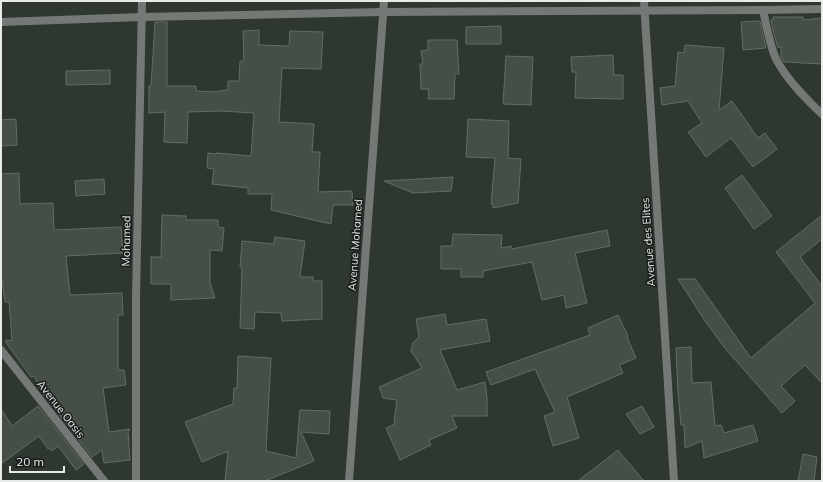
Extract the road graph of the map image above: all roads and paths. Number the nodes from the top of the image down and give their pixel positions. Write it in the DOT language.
graph roads {
  1 [pos="142,1"];
  2 [pos="384,1"];
  3 [pos="644,1"];
  4 [pos="822,9"];
  5 [pos="763,10"];
  6 [pos="644,11"];
  7 [pos="383,12"];
  8 [pos="142,17"];
  9 [pos="1,22"];
  10 [pos="822,114"];
  11 [pos="1,350"];
  12 [pos="104,481"];
  13 [pos="136,481"];
  14 [pos="349,481"];
  15 [pos="674,481"];
  1 -- 8 [label="street, Mohamed"];
  2 -- 7 [label="street, Avenue Mohamed"];
  3 -- 6 [label="street, Avenue des Elites"];
  4 -- 5 [label="street"];
  5 -- 6 [label="street"];
  5 -- 10 [label="street"];
  6 -- 7 [label="street"];
  6 -- 15 [label="street, Avenue des Elites"];
  7 -- 8 [label="street"];
  7 -- 14 [label="street, Avenue Mohamed"];
  8 -- 9 [label="street"];
  8 -- 13 [label="street, Mohamed"];
  11 -- 12 [label="street, Avenue Oasis"];
}
